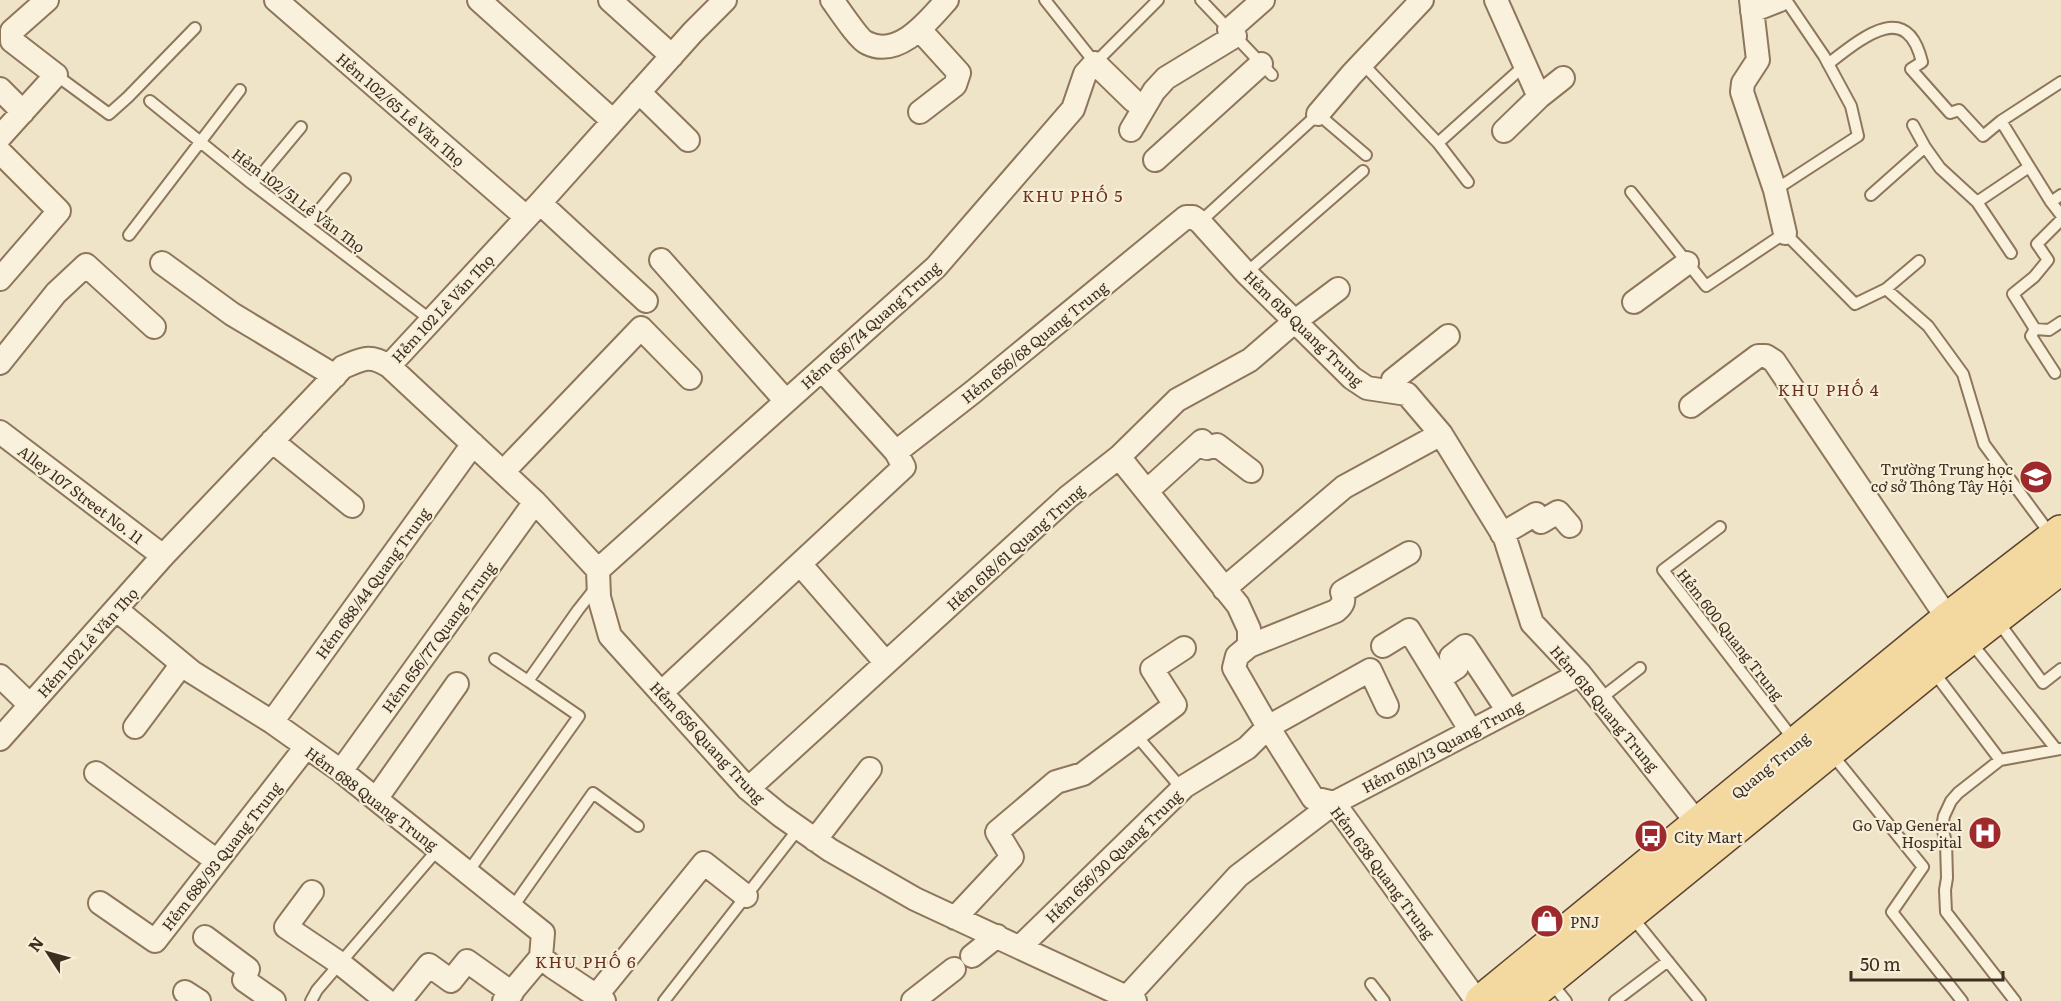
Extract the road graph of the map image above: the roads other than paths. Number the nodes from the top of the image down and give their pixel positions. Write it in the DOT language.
graph roads {
  1 [pos="47,0"];
  2 [pos="276,0"];
  3 [pos="479,0"];
  4 [pos="610,0"];
  5 [pos="724,0"];
  6 [pos="832,0"];
  7 [pos="947,0"];
  8 [pos="1045,0"];
  9 [pos="1158,0"];
  10 [pos="1201,0"];
  11 [pos="1263,0"];
  12 [pos="1422,0"];
  13 [pos="1496,0"];
  14 [pos="1780,0"];
  15 [pos="1786,0"];
  16 [pos="1752,5"];
  17 [pos="195,28"];
  18 [pos="920,30"];
  19 [pos="1232,33"];
  20 [pos="672,56"];
  21 [pos="1095,63"];
  22 [pos="1362,63"];
  23 [pos="1828,64"];
  24 [pos="1525,65"];
  25 [pos="1267,70"];
  26 [pos="56,75"];
  27 [pos="1563,78"];
  28 [pos="2061,82"];
  29 [pos="0,89"];
  30 [pos="240,90"];
  31 [pos="639,92"];
  32 [pos="1539,97"];
  33 [pos="150,101"];
  34 [pos="1134,101"];
  35 [pos="22,112"];
  36 [pos="920,112"];
  37 [pos="1318,114"];
  38 [pos="614,121"];
  39 [pos="2001,121"];
  40 [pos="1913,125"];
  41 [pos="301,127"];
  42 [pos="1131,130"];
  43 [pos="1504,131"];
  44 [pos="0,137"];
  45 [pos="688,140"];
  46 [pos="200,143"];
  47 [pos="1438,143"];
  48 [pos="1925,147"];
  49 [pos="0,152"];
  50 [pos="1366,155"];
  51 [pos="1155,160"];
  52 [pos="2029,167"];
  53 [pos="1363,171"];
  54 [pos="345,179"];
  55 [pos="1468,182"];
  56 [pos="251,183"];
  57 [pos="1774,190"];
  58 [pos="1631,192"];
  59 [pos="1871,195"];
  60 [pos="2061,195"];
  61 [pos="1977,202"];
  62 [pos="2051,202"];
  63 [pos="533,210"];
  64 [pos="2061,217"];
  65 [pos="1200,222"];
  66 [pos="307,225"];
  67 [pos="1785,233"];
  68 [pos="129,235"];
  69 [pos="2011,253"];
  70 [pos="661,260"];
  71 [pos="1918,261"];
  72 [pos="162,263"];
  73 [pos="1687,263"];
  74 [pos="1246,273"];
  75 [pos="0,279"];
  76 [pos="1886,288"];
  77 [pos="1338,289"];
  78 [pos="646,301"];
  79 [pos="1634,302"];
  80 [pos="431,320"];
  81 [pos="1293,322"];
  82 [pos="2061,322"];
  83 [pos="154,327"];
  84 [pos="2035,329"];
  85 [pos="1448,336"];
  86 [pos="0,363"];
  87 [pos="389,366"];
  88 [pos="822,370"];
  89 [pos="2055,373"];
  90 [pos="335,376"];
  91 [pos="690,378"];
  92 [pos="1395,391"];
  93 [pos="785,400"];
  94 [pos="1691,406"];
  95 [pos="0,432"];
  96 [pos="1441,434"];
  97 [pos="272,441"];
  98 [pos="473,444"];
  99 [pos="896,452"];
  100 [pos="1119,457"];
  101 [pos="1251,471"];
  102 [pos="503,472"];
  103 [pos="1147,491"];
  104 [pos="535,502"];
  105 [pos="352,506"];
  106 [pos="1570,526"];
  107 [pos="1719,527"];
  108 [pos="1502,534"];
  109 [pos="2058,545"];
  110 [pos="1409,553"];
  111 [pos="163,556"];
  112 [pos="800,564"];
  113 [pos="599,577"];
  114 [pos="1224,589"];
  115 [pos="117,610"];
  116 [pos="1995,617"];
  117 [pos="1961,633"];
  118 [pos="1249,646"];
  119 [pos="1383,646"];
  120 [pos="1184,648"];
  121 [pos="495,659"];
  122 [pos="886,663"];
  123 [pos="182,664"];
  124 [pos="1640,668"];
  125 [pos="1931,668"];
  126 [pos="2061,669"];
  127 [pos="1580,674"];
  128 [pos="0,676"];
  129 [pos="1439,679"];
  130 [pos="528,681"];
  131 [pos="458,684"];
  132 [pos="661,693"];
  133 [pos="1600,699"];
  134 [pos="30,705"];
  135 [pos="1387,706"];
  136 [pos="1508,711"];
  137 [pos="272,722"];
  138 [pos="135,727"];
  139 [pos="1268,728"];
  140 [pos="1471,731"];
  141 [pos="1136,735"];
  142 [pos="0,739"];
  143 [pos="1797,743"];
  144 [pos="306,747"];
  145 [pos="2058,749"];
  146 [pos="1829,751"];
  147 [pos="2000,760"];
  148 [pos="870,769"];
  149 [pos="340,771"];
  150 [pos="96,772"];
  151 [pos="748,789"];
  152 [pos="1182,789"];
  153 [pos="376,799"];
  154 [pos="1334,803"];
  155 [pos="1698,824"];
  156 [pos="638,826"];
  157 [pos="807,834"];
  158 [pos="439,849"];
  159 [pos="217,861"];
  160 [pos="468,872"];
  161 [pos="312,892"];
  162 [pos="746,896"];
  163 [pos="100,903"];
  164 [pos="512,908"];
  165 [pos="1628,912"];
  166 [pos="955,918"];
  167 [pos="997,936"];
  168 [pos="205,937"];
  169 [pos="1020,947"];
  170 [pos="541,957"];
  171 [pos="1668,961"];
  172 [pos="341,964"];
  173 [pos="1548,980"];
  174 [pos="1371,984"];
  175 [pos="508,997"];
  176 [pos="600,998"];
  177 [pos="1131,999"];
  178 [pos="1958,1000"];
  179 [pos="274,1001"];
  180 [pos="311,1001"];
  181 [pos="387,1001"];
  182 [pos="400,1001"];
  183 [pos="664,1001"];
  184 [pos="913,1001"];
  185 [pos="1384,1001"];
  186 [pos="1478,1001"];
  187 [pos="1482,1001"];
  188 [pos="1522,1001"];
  189 [pos="1616,1001"];
  190 [pos="1700,1001"];
  191 [pos="2015,1001"];
  1 -- 26 [label="street"];
  2 -- 63 [label="street, Hẻm 102/65 Lê Văn Thọ"];
  3 -- 38 [label="street"];
  4 -- 20 [label="street"];
  5 -- 20 [label="street, Hẻm 102 Lê Văn Thọ"];
  6 -- 18 [label="street"];
  7 -- 18 [label="street"];
  8 -- 21 [label="lane"];
  9 -- 21 [label="lane, Hẻm 656/74 Quang Trung"];
  10 -- 19 [label="lane"];
  11 -- 19 [label="street"];
  12 -- 22 [label="street"];
  13 -- 24 [label="street"];
  14 -- 16 [label="street"];
  15 -- 23 [label="lane"];
  16 -- 57 [label="street"];
  17 -- 26 [label="lane"];
  18 -- 36 [label="street"];
  19 -- 25 [label="lane"];
  19 -- 42 [label="street"];
  20 -- 31 [label="street, Hẻm 102 Lê Văn Thọ"];
  21 -- 34 [label="street"];
  21 -- 88 [label="street, Hẻm 656/74 Quang Trung"];
  22 -- 37 [label="street"];
  22 -- 47 [label="lane"];
  23 -- 39 [label="lane"];
  23 -- 57 [label="lane"];
  24 -- 32 [label="street"];
  24 -- 47 [label="lane"];
  25 -- 51 [label="street"];
  26 -- 35 [label="street"];
  27 -- 32 [label="street"];
  28 -- 39 [label="lane"];
  29 -- 35 [label="street"];
  30 -- 46 [label="lane"];
  31 -- 38 [label="street, Hẻm 102 Lê Văn Thọ"];
  31 -- 45 [label="street"];
  32 -- 43 [label="street"];
  33 -- 46 [label="lane, Hẻm 102/51 Lê Văn Thọ"];
  35 -- 44 [label="street"];
  37 -- 50 [label="lane"];
  37 -- 65 [label="lane"];
  38 -- 63 [label="street, Hẻm 102 Lê Văn Thọ"];
  39 -- 52 [label="lane"];
  40 -- 48 [label="lane"];
  41 -- 56 [label="lane"];
  46 -- 56 [label="lane, Hẻm 102/51 Lê Văn Thọ"];
  46 -- 68 [label="lane"];
  47 -- 55 [label="lane"];
  48 -- 59 [label="lane"];
  48 -- 61 [label="lane"];
  49 -- 75 [label="street"];
  52 -- 61 [label="lane"];
  52 -- 62 [label="lane"];
  53 -- 74 [label="lane"];
  54 -- 66 [label="lane"];
  56 -- 66 [label="lane, Hẻm 102/51 Lê Văn Thọ"];
  57 -- 67 [label="street"];
  58 -- 73 [label="lane"];
  60 -- 62 [label="lane"];
  61 -- 69 [label="lane"];
  62 -- 64 [label="lane"];
  63 -- 78 [label="street, Hẻm 102/65 Lê Văn Thọ"];
  63 -- 80 [label="street, Hẻm 102 Lê Văn Thọ"];
  64 -- 84 [label="lane"];
  65 -- 74 [label="street, Hẻm 618 Quang Trung"];
  65 -- 99 [label="street, Hẻm 656/68 Quang Trung"];
  66 -- 80 [label="lane, Hẻm 102/51 Lê Văn Thọ"];
  67 -- 73 [label="lane"];
  67 -- 76 [label="lane"];
  70 -- 93 [label="street"];
  71 -- 76 [label="lane"];
  72 -- 90 [label="street"];
  73 -- 79 [label="street"];
  74 -- 81 [label="street, Hẻm 618 Quang Trung"];
  76 -- 109 [label="lane"];
  77 -- 81 [label="street, Hẻm 618/61 Quang Trung"];
  80 -- 87 [label="street, Hẻm 102 Lê Văn Thọ"];
  81 -- 92 [label="street, Hẻm 618 Quang Trung"];
  81 -- 100 [label="street, Hẻm 618/61 Quang Trung"];
  82 -- 84 [label="lane"];
  83 -- 86 [label="street"];
  84 -- 89 [label="lane"];
  85 -- 92 [label="street"];
  87 -- 90 [label="street, Hẻm 102 Lê Văn Thọ"];
  87 -- 98 [label="street"];
  88 -- 93 [label="street, Hẻm 656/74 Quang Trung"];
  88 -- 99 [label="street"];
  90 -- 97 [label="street, Hẻm 102 Lê Văn Thọ"];
  91 -- 102 [label="street"];
  92 -- 96 [label="street, Hẻm 618 Quang Trung"];
  93 -- 113 [label="street, Hẻm 656/74 Quang Trung"];
  94 -- 117 [label="street"];
  95 -- 111 [label="street, Alley 107 Street No. 11"];
  96 -- 108 [label="street, Hẻm 618 Quang Trung"];
  96 -- 114 [label="street"];
  97 -- 105 [label="street"];
  97 -- 111 [label="street, Hẻm 102 Lê Văn Thọ"];
  98 -- 102 [label="street"];
  98 -- 137 [label="street, Hẻm 688/44 Quang Trung"];
  99 -- 112 [label="street"];
  100 -- 103 [label="street"];
  100 -- 122 [label="street, Hẻm 618/61 Quang Trung"];
  101 -- 103 [label="street"];
  102 -- 104 [label="street"];
  103 -- 114 [label="street"];
  104 -- 113 [label="street"];
  104 -- 149 [label="street, Hẻm 656/77 Quang Trung"];
  106 -- 108 [label="street"];
  107 -- 143 [label="lane, Hẻm 600 Quang Trung"];
  108 -- 127 [label="street, Hẻm 618 Quang Trung"];
  109 -- 116 [label="main road, Quang Trung"];
  109 -- 117 [label="main road, Quang Trung"];
  110 -- 118 [label="street"];
  111 -- 115 [label="street, Hẻm 102 Lê Văn Thọ"];
  112 -- 122 [label="street"];
  112 -- 132 [label="street"];
  113 -- 130 [label="lane"];
  113 -- 132 [label="street, Hẻm 656 Quang Trung"];
  114 -- 118 [label="street"];
  115 -- 123 [label="street, Hẻm 688 Quang Trung"];
  115 -- 134 [label="street, Hẻm 102 Lê Văn Thọ"];
  116 -- 117 [label="main road, Quang Trung"];
  116 -- 126 [label="lane"];
  117 -- 125 [label="main road, Quang Trung"];
  117 -- 143 [label="main road, Quang Trung"];
  117 -- 145 [label="lane"];
  118 -- 139 [label="street, Hẻm 638 Quang Trung"];
  119 -- 129 [label="street"];
  120 -- 141 [label="street"];
  121 -- 130 [label="lane"];
  122 -- 151 [label="street, Hẻm 618/61 Quang Trung"];
  123 -- 137 [label="street, Hẻm 688 Quang Trung"];
  123 -- 138 [label="street"];
  124 -- 133 [label="lane"];
  125 -- 146 [label="main road, Quang Trung"];
  125 -- 147 [label="lane"];
  127 -- 133 [label="street, Hẻm 618 Quang Trung"];
  127 -- 136 [label="street, Hẻm 618/13 Quang Trung"];
  128 -- 134 [label="street"];
  129 -- 136 [label="street"];
  129 -- 140 [label="street"];
  130 -- 160 [label="lane"];
  131 -- 153 [label="street"];
  132 -- 151 [label="street, Hẻm 656 Quang Trung"];
  133 -- 155 [label="street, Hẻm 618 Quang Trung"];
  134 -- 142 [label="street, Hẻm 102 Lê Văn Thọ"];
  135 -- 139 [label="street, Hẻm 656/30 Quang Trung"];
  136 -- 140 [label="street, Hẻm 618/13 Quang Trung"];
  137 -- 144 [label="street, Hẻm 688 Quang Trung"];
  139 -- 152 [label="street, Hẻm 656/30 Quang Trung"];
  139 -- 154 [label="street, Hẻm 638 Quang Trung"];
  140 -- 154 [label="street, Hẻm 618/13 Quang Trung"];
  141 -- 152 [label="lane"];
  141 -- 166 [label="street"];
  143 -- 155 [label="main road, Quang Trung"];
  144 -- 149 [label="street, Hẻm 688 Quang Trung"];
  144 -- 159 [label="street, Hẻm 688/93 Quang Trung"];
  145 -- 147 [label="lane"];
  146 -- 165 [label="main road, Quang Trung"];
  146 -- 178 [label="lane"];
  147 -- 191 [label="lane"];
  148 -- 157 [label="street"];
  149 -- 153 [label="street, Hẻm 688 Quang Trung"];
  150 -- 159 [label="street"];
  151 -- 157 [label="street, Hẻm 656 Quang Trung"];
  152 -- 169 [label="street, Hẻm 656/30 Quang Trung"];
  153 -- 158 [label="street, Hẻm 688 Quang Trung"];
  154 -- 177 [label="street, Hẻm 618/13 Quang Trung"];
  154 -- 186 [label="street, Hẻm 638 Quang Trung"];
  155 -- 173 [label="main road, Quang Trung"];
  156 -- 164 [label="lane"];
  157 -- 162 [label="lane"];
  157 -- 166 [label="street, Hẻm 656 Quang Trung"];
  158 -- 160 [label="street, Hẻm 688 Quang Trung"];
  158 -- 172 [label="lane"];
  159 -- 163 [label="street, Hẻm 688/93 Quang Trung"];
  160 -- 164 [label="street, Hẻm 688 Quang Trung"];
  161 -- 172 [label="street"];
  162 -- 176 [label="street"];
  162 -- 183 [label="lane"];
  164 -- 170 [label="street, Hẻm 688 Quang Trung"];
  165 -- 171 [label="lane"];
  165 -- 173 [label="main road, Quang Trung"];
  166 -- 167 [label="street, Hẻm 656 Quang Trung"];
  167 -- 169 [label="street, Hẻm 656 Quang Trung"];
  167 -- 184 [label="street"];
  168 -- 179 [label="street"];
  169 -- 177 [label="street, Hẻm 656 Quang Trung"];
  170 -- 175 [label="street"];
  170 -- 176 [label="street"];
  171 -- 189 [label="lane"];
  171 -- 190 [label="lane"];
  172 -- 180 [label="lane"];
  172 -- 181 [label="street"];
  173 -- 187 [label="main road, Quang Trung"];
  173 -- 188 [label="main road, Quang Trung"];
  174 -- 185 [label="lane"];
  175 -- 182 [label="street"];
}
